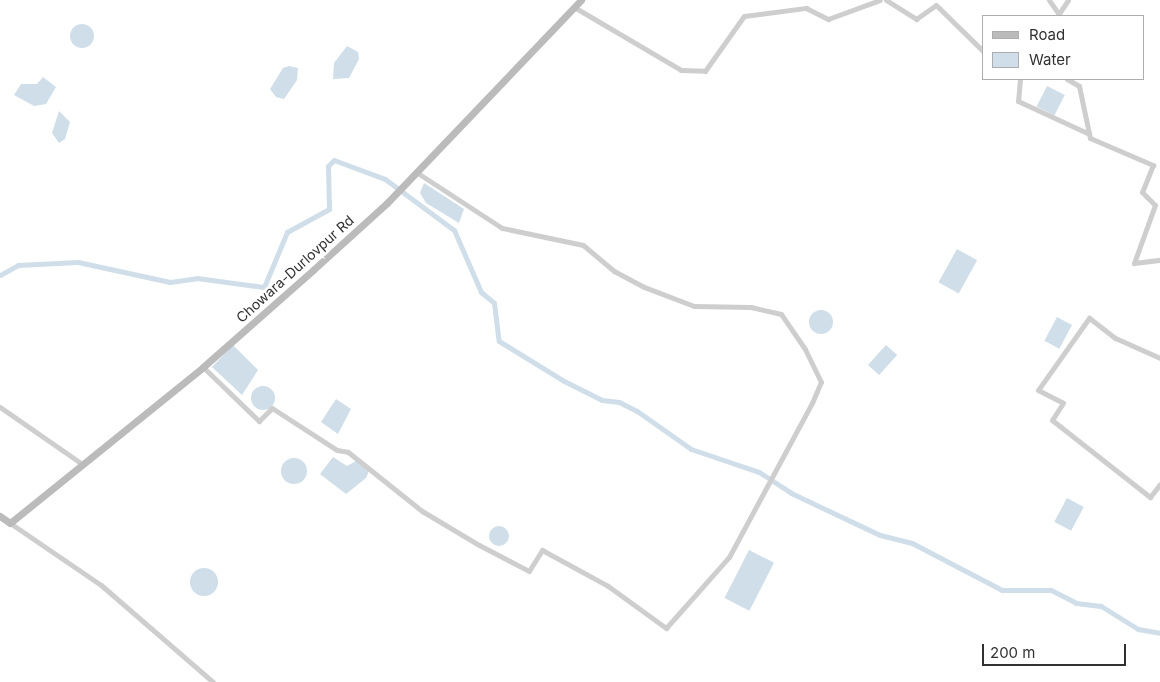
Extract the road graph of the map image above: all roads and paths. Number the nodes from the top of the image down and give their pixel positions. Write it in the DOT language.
graph roads {
  1 [pos="580,0"];
  2 [pos="880,0"];
  3 [pos="886,0"];
  4 [pos="1049,0"];
  5 [pos="1068,0"];
  6 [pos="574,6"];
  7 [pos="1059,15"];
  8 [pos="982,50"];
  9 [pos="1020,80"];
  10 [pos="1070,80"];
  11 [pos="1089,134"];
  12 [pos="416,172"];
  13 [pos="1160,260"];
  14 [pos="1160,358"];
  15 [pos="204,367"];
  16 [pos="0,407"];
  17 [pos="82,464"];
  18 [pos="1160,484"];
  19 [pos="0,516"];
  20 [pos="10,523"];
  21 [pos="213,682"];
  1 -- 6 [label="street, Chowara-Durlovpur Rd"];
  2 -- 6 [label="street"];
  3 -- 8 [label="street"];
  4 -- 7 [label="street"];
  5 -- 7 [label="street"];
  6 -- 12 [label="street, Chowara-Durlovpur Rd"];
  9 -- 11 [label="street"];
  10 -- 11 [label="street"];
  11 -- 13 [label="street"];
  12 -- 15 [label="street, Chowara-Durlovpur Rd"];
  12 -- 15 [label="street"];
  14 -- 18 [label="street"];
  15 -- 17 [label="street, Chowara-Durlovpur Rd"];
  16 -- 17 [label="street"];
  17 -- 20 [label="street, Chowara-Durlovpur Rd"];
  19 -- 20 [label="street"];
  20 -- 21 [label="street"];
}
